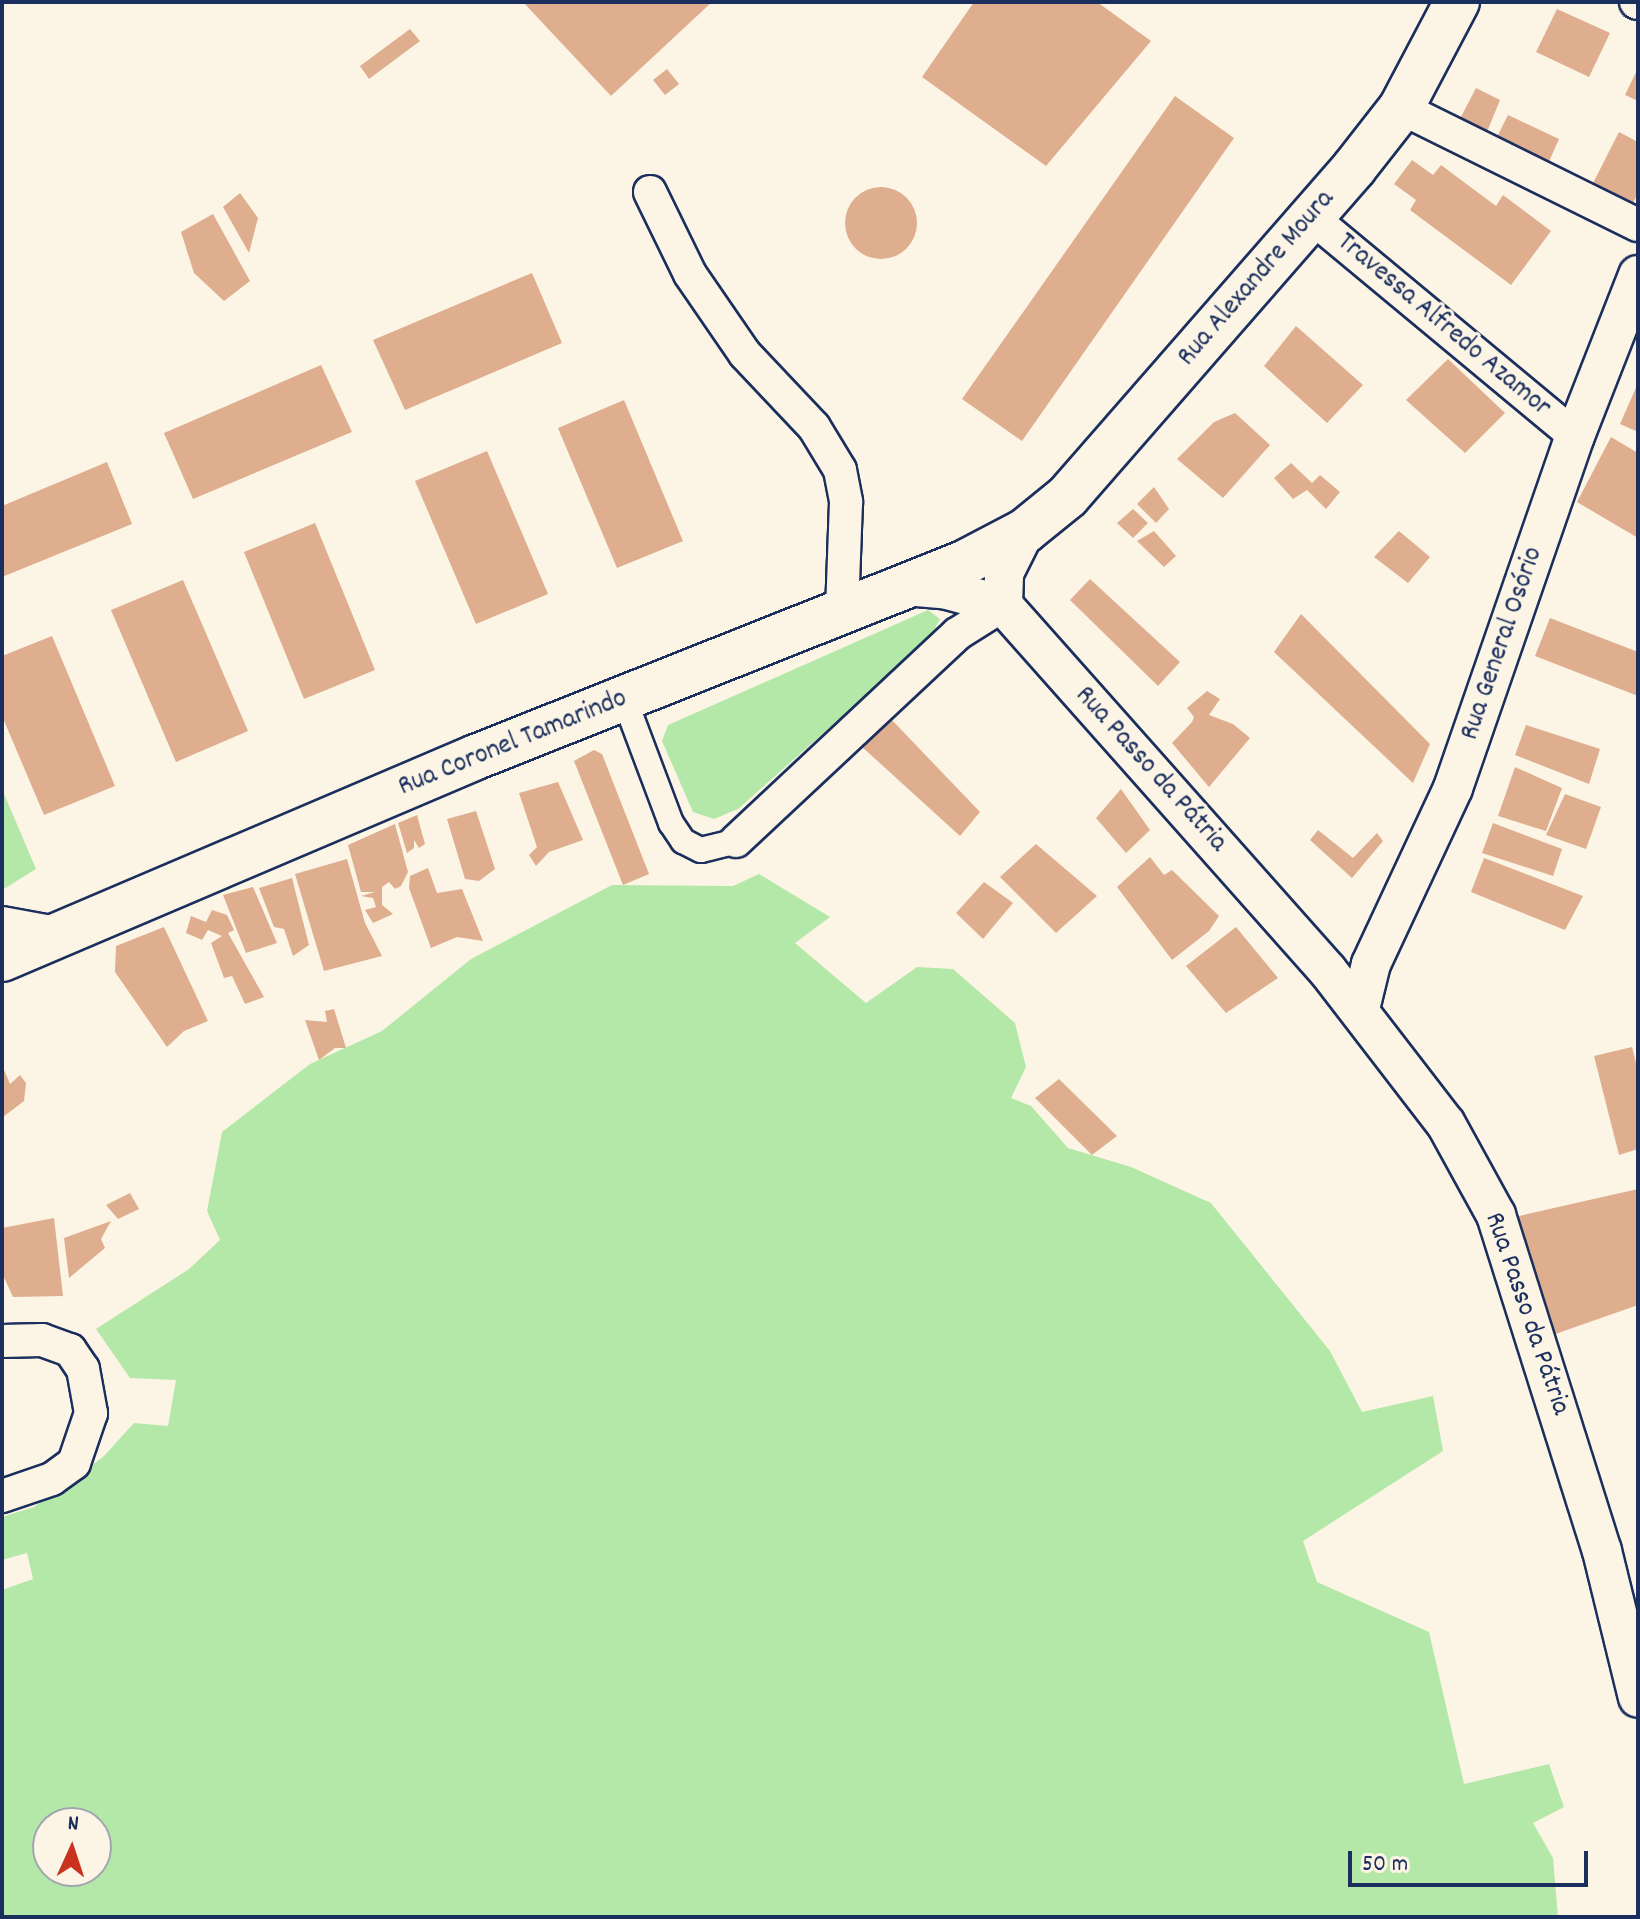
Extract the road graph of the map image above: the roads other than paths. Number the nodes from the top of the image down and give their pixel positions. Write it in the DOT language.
graph roads {
  1 [pos="1457,2"];
  2 [pos="1401,108"];
  3 [pos="650,192"];
  4 [pos="1310,216"];
  5 [pos="1638,225"];
  6 [pos="1638,275"];
  7 [pos="1575,436"];
  8 [pos="1025,531"];
  9 [pos="905,586"];
  10 [pos="1003,605"];
  11 [pos="842,612"];
  12 [pos="624,698"];
  13 [pos="736,841"];
  14 [pos="2,923"];
  15 [pos="62,934"];
  16 [pos="2,959"];
  17 [pos="1371,964"];
  18 [pos="1328,971"];
  19 [pos="1360,1009"];
  20 [pos="2,1341"];
  21 [pos="2,1496"];
  22 [pos="1638,1698"];
  1 -- 2 [label="main road, Rua Alexandre Moura"];
  2 -- 4 [label="main road, Rua Alexandre Moura"];
  2 -- 5 [label="street"];
  3 -- 11 [label="street"];
  4 -- 7 [label="street, Travessa Alfredo Azamor"];
  4 -- 8 [label="main road, Rua Alexandre Moura"];
  6 -- 7 [label="street, Rua General Osório"];
  7 -- 17 [label="street, Rua General Osório"];
  8 -- 9 [label="main road, Rua Coronel Tamarindo"];
  8 -- 10 [label="street"];
  9 -- 10 [label="street"];
  9 -- 11 [label="main road, Rua Coronel Tamarindo"];
  10 -- 13 [label="street"];
  10 -- 18 [label="street, Rua Passo da Pátria"];
  11 -- 12 [label="main road, Rua Coronel Tamarindo"];
  12 -- 13 [label="street"];
  12 -- 15 [label="main road, Rua Coronel Tamarindo"];
  14 -- 15 [label="street"];
  15 -- 16 [label="main road, Rua Coronel Tamarindo"];
  17 -- 18 [label="street"];
  17 -- 19 [label="street, Rua General Osório"];
  18 -- 19 [label="street, Rua Passo da Pátria"];
  19 -- 22 [label="street, Rua Passo da Pátria"];
  20 -- 21 [label="street"];
}
